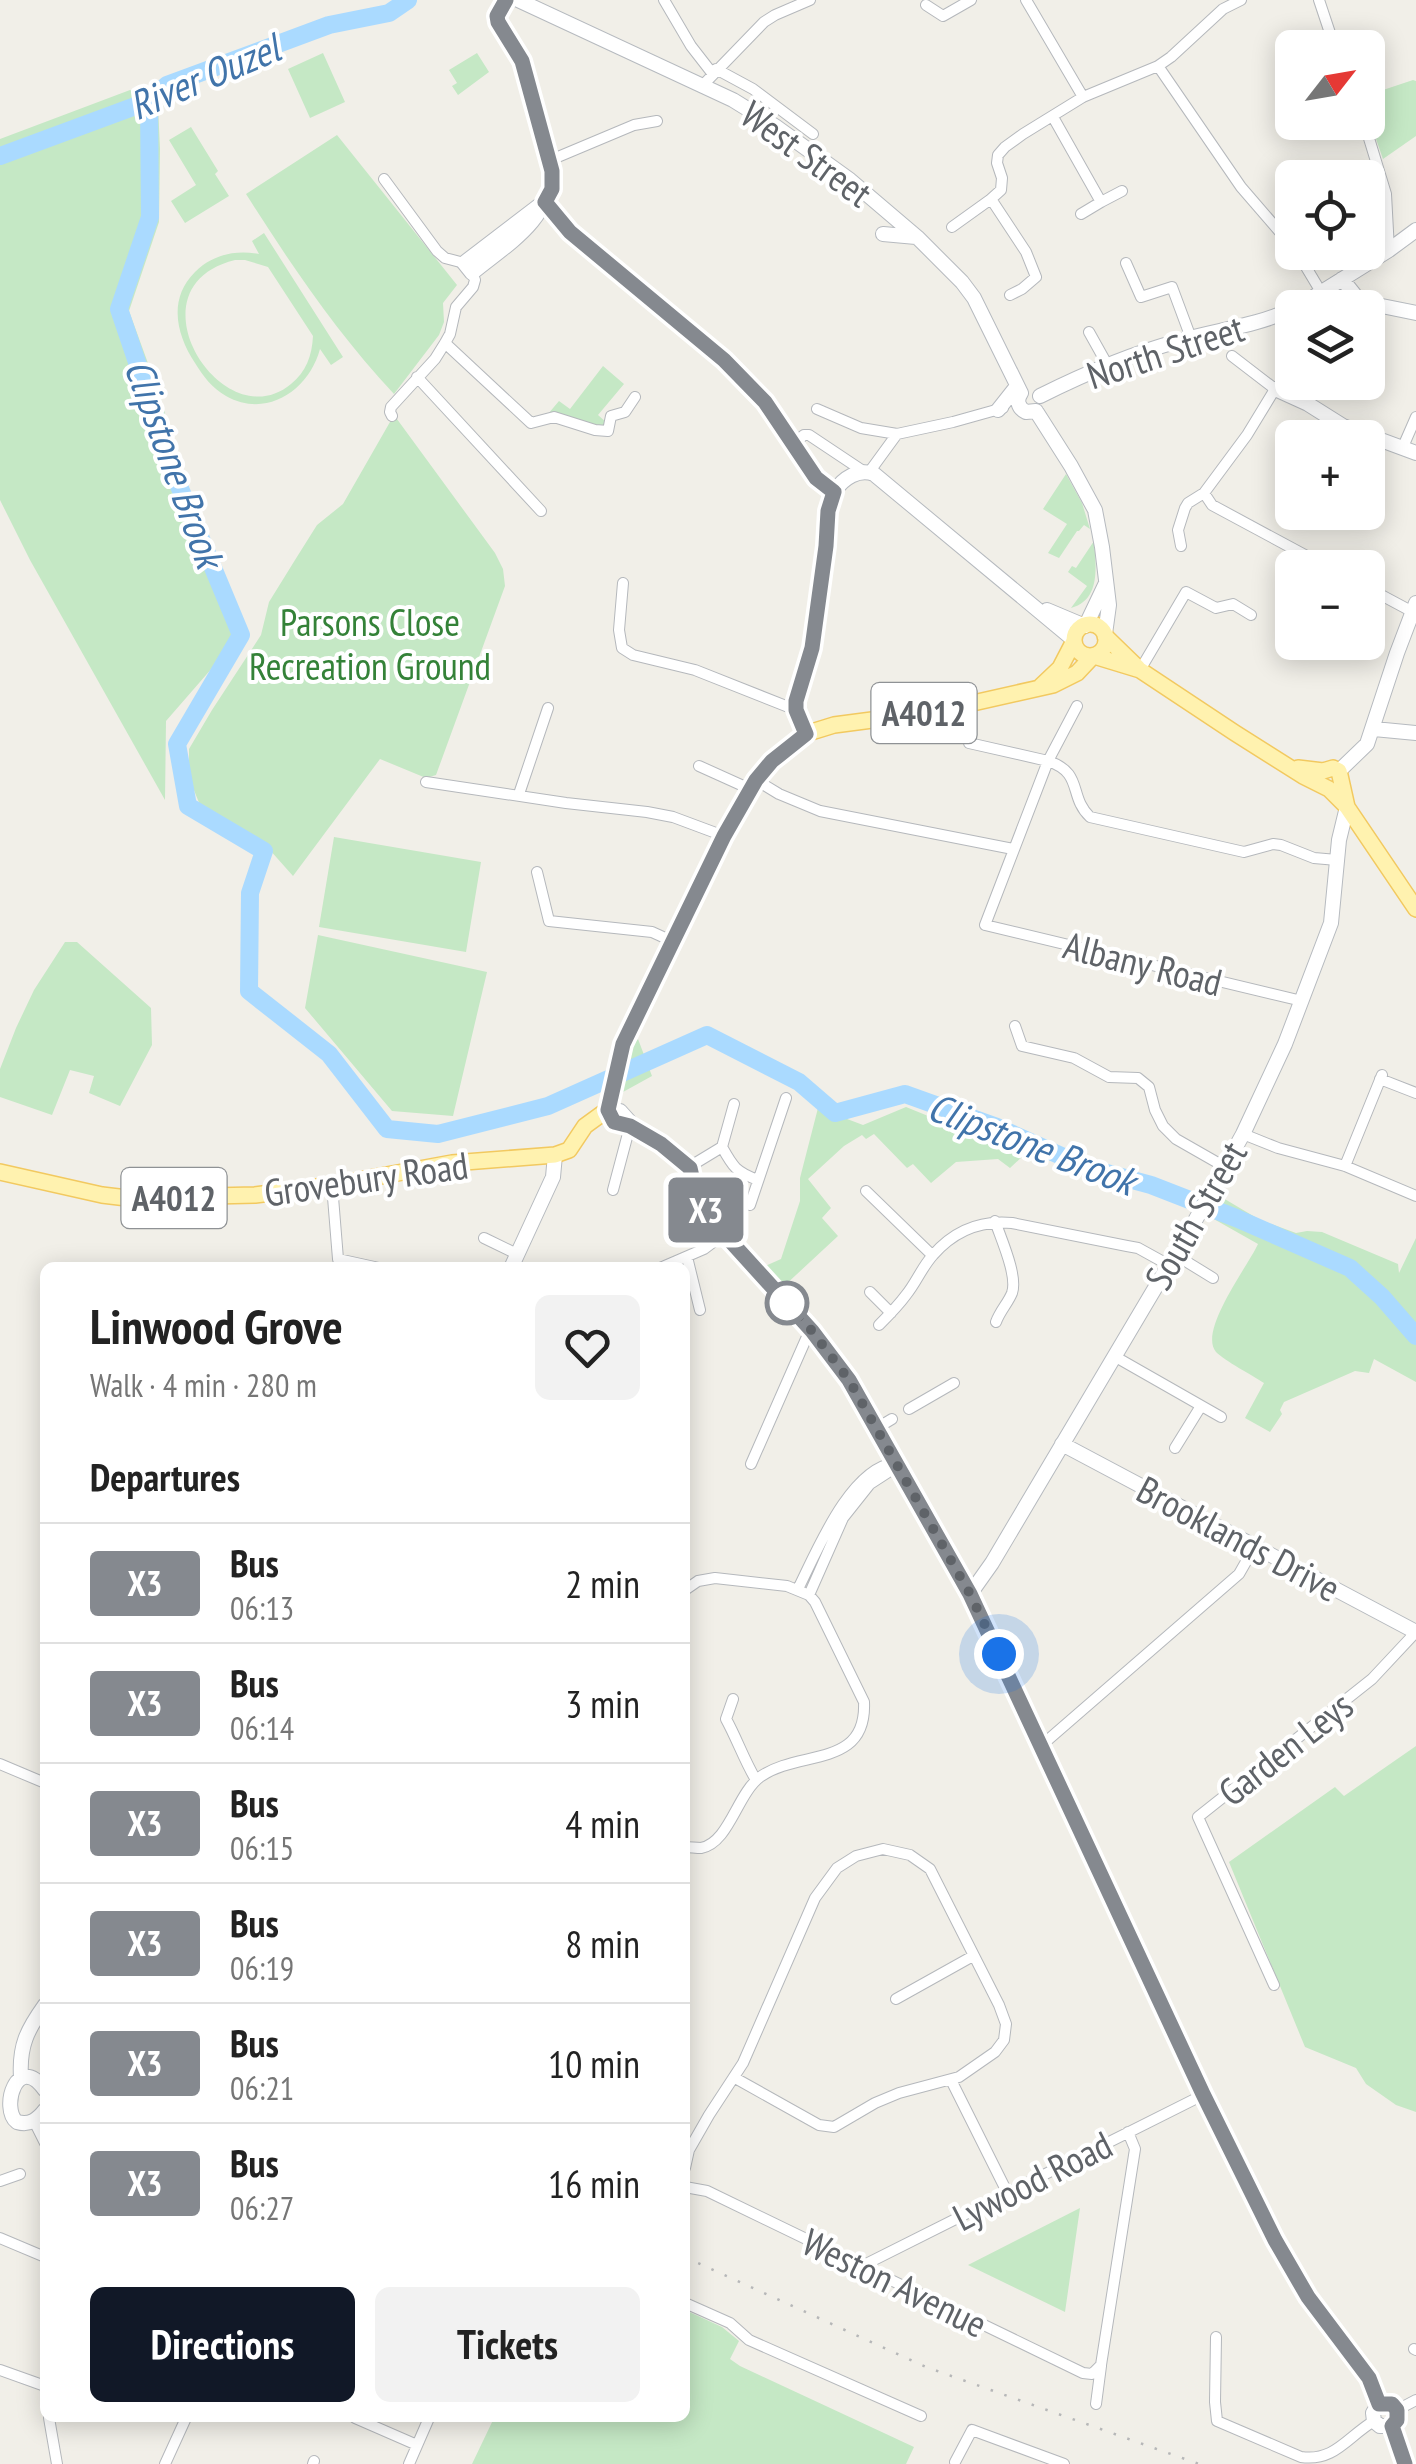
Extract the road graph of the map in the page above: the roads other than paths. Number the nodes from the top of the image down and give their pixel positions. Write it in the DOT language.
graph roads {
  1 [pos="506,0"];
  2 [pos="518,0"];
  3 [pos="664,0"];
  4 [pos="810,0"];
  5 [pos="971,0"];
  6 [pos="1026,0"];
  7 [pos="1241,0"];
  8 [pos="1323,1"];
  9 [pos="926,5"];
  10 [pos="1331,30"];
  11 [pos="1158,66"];
  12 [pos="711,76"];
  13 [pos="1083,97"];
  14 [pos="1053,117"];
  15 [pos="657,121"];
  16 [pos="814,134"];
  17 [pos="1370,140"];
  18 [pos="554,160"];
  19 [pos="384,179"];
  20 [pos="1122,191"];
  21 [pos="991,199"];
  22 [pos="545,202"];
  23 [pos="1101,202"];
  24 [pos="1081,214"];
  25 [pos="1275,226"];
  26 [pos="952,227"];
  27 [pos="1416,230"];
  28 [pos="884,234"];
  29 [pos="917,237"];
  30 [pos="1388,250"];
  31 [pos="1126,262"];
  32 [pos="468,268"];
  33 [pos="1342,279"];
  34 [pos="1325,290"];
  35 [pos="1351,290"];
  36 [pos="1010,295"];
  37 [pos="1385,307"];
  38 [pos="1416,313"];
  39 [pos="1275,315"];
  40 [pos="1089,332"];
  41 [pos="1200,338"];
  42 [pos="445,343"];
  43 [pos="1232,356"];
  44 [pos="1108,366"];
  45 [pos="417,376"];
  46 [pos="1275,389"];
  47 [pos="1019,394"];
  48 [pos="636,397"];
  49 [pos="1299,400"];
  50 [pos="1038,403"];
  51 [pos="817,409"];
  52 [pos="998,410"];
  53 [pos="392,416"];
  54 [pos="1416,417"];
  55 [pos="897,434"];
  56 [pos="794,443"];
  57 [pos="1409,451"];
  58 [pos="867,471"];
  59 [pos="834,492"];
  60 [pos="1204,493"];
  61 [pos="541,512"];
  62 [pos="1181,546"];
  63 [pos="1296,550"];
  64 [pos="1106,582"];
  65 [pos="624,583"];
  66 [pos="1385,595"];
  67 [pos="1032,604"];
  68 [pos="1414,607"];
  69 [pos="1251,616"];
  70 [pos="1085,625"];
  71 [pos="1105,635"];
  72 [pos="1074,641"];
  73 [pos="1094,656"];
  74 [pos="1140,670"];
  75 [pos="1042,686"];
  76 [pos="1077,706"];
  77 [pos="548,708"];
  78 [pos="796,710"];
  79 [pos="1374,729"];
  80 [pos="806,734"];
  81 [pos="1416,734"];
  82 [pos="969,743"];
  83 [pos="1048,761"];
  84 [pos="699,766"];
  85 [pos="1331,780"];
  86 [pos="426,782"];
  87 [pos="753,784"];
  88 [pos="519,794"];
  89 [pos="1348,807"];
  90 [pos="724,836"];
  91 [pos="1013,849"];
  92 [pos="1337,860"];
  93 [pos="537,872"];
  94 [pos="1416,909"];
  95 [pos="549,921"];
  96 [pos="552,934"];
  97 [pos="674,942"];
  98 [pos="1302,1002"];
  99 [pos="1015,1026"];
  100 [pos="1416,1093"];
  101 [pos="786,1098"];
  102 [pos="609,1103"];
  103 [pos="734,1104"];
  104 [pos="630,1126"];
  105 [pos="1243,1134"];
  106 [pos="722,1147"];
  107 [pos="555,1155"];
  108 [pos="1345,1166"];
  109 [pos="1225,1167"];
  110 [pos="690,1168"];
  111 [pos="0,1172"];
  112 [pos="758,1180"];
  113 [pos="332,1185"];
  114 [pos="613,1190"];
  115 [pos="866,1191"];
  116 [pos="1416,1196"];
  117 [pos="750,1204"];
  118 [pos="995,1222"];
  119 [pos="724,1234"];
  120 [pos="484,1238"];
  121 [pos="932,1255"];
  122 [pos="687,1257"];
  123 [pos="1171,1259"];
  124 [pos="514,1261"];
  125 [pos="352,1262"];
  126 [pos="675,1262"];
  127 [pos="688,1262"];
  128 [pos="690,1269"];
  129 [pos="1213,1278"];
  130 [pos="870,1292"];
  131 [pos="700,1310"];
  132 [pos="891,1313"];
  133 [pos="996,1322"];
  134 [pos="879,1325"];
  135 [pos="812,1331"];
  136 [pos="1114,1356"];
  137 [pos="954,1383"];
  138 [pos="1201,1406"];
  139 [pos="909,1410"];
  140 [pos="1221,1418"];
  141 [pos="892,1419"];
  142 [pos="877,1428"];
  143 [pos="1062,1444"];
  144 [pos="1175,1448"];
  145 [pos="894,1463"];
  146 [pos="751,1464"];
  147 [pos="1255,1546"];
  148 [pos="690,1587"];
  149 [pos="803,1592"];
  150 [pos="970,1594"];
  151 [pos="1416,1632"];
  152 [pos="733,1699"];
  153 [pos="1042,1745"];
  154 [pos="0,1764"];
  155 [pos="756,1780"];
  156 [pos="40,1781"];
  157 [pos="690,1847"];
  158 [pos="973,1956"];
  159 [pos="1274,1986"];
  160 [pos="896,1998"];
  161 [pos="40,2013"];
  162 [pos="21,2077"];
  163 [pos="735,2078"];
  164 [pos="951,2080"];
  165 [pos="40,2085"];
  166 [pos="1203,2094"];
  167 [pos="2,2111"];
  168 [pos="40,2115"];
  169 [pos="1128,2132"];
  170 [pos="690,2148"];
  171 [pos="20,2174"];
  172 [pos="0,2181"];
  173 [pos="690,2188"];
  174 [pos="1008,2192"];
  175 [pos="0,2238"];
  176 [pos="40,2255"];
  177 [pos="862,2266"];
  178 [pos="690,2305"];
  179 [pos="1216,2337"];
  180 [pos="1101,2365"];
  181 [pos="0,2370"];
  182 [pos="40,2384"];
  183 [pos="1416,2400"];
  184 [pos="1096,2404"];
  185 [pos="1379,2404"];
  186 [pos="1397,2410"];
  187 [pos="921,2416"];
  188 [pos="976,2418"];
  189 [pos="1374,2421"];
  190 [pos="50,2422"];
  191 [pos="184,2422"];
  192 [pos="364,2422"];
  193 [pos="428,2422"];
  194 [pos="1392,2426"];
  195 [pos="972,2430"];
  196 [pos="417,2445"];
  197 [pos="955,2462"];
  198 [pos="57,2464"];
  199 [pos="165,2464"];
  200 [pos="409,2464"];
  201 [pos="1062,2464"];
  202 [pos="1405,2464"];
  1 -- 22 [label="street"];
  2 -- 12 [label="street, West Street"];
  3 -- 12 [label="street"];
  4 -- 12 [label="street"];
  5 -- 9 [label="street"];
  6 -- 13 [label="street"];
  7 -- 11 [label="street"];
  8 -- 10 [label="street"];
  11 -- 13 [label="street"];
  11 -- 25 [label="street"];
  12 -- 16 [label="street, West Street"];
  12 -- 29 [label="street, West Street"];
  13 -- 14 [label="street"];
  14 -- 21 [label="street"];
  14 -- 23 [label="street"];
  15 -- 18 [label="street"];
  17 -- 30 [label="street"];
  19 -- 32 [label="street"];
  20 -- 23 [label="street"];
  21 -- 26 [label="street"];
  21 -- 36 [label="street"];
  22 -- 32 [label="street"];
  22 -- 56 [label="street"];
  23 -- 24 [label="street"];
  27 -- 30 [label="street, North Street"];
  28 -- 29 [label="street"];
  29 -- 47 [label="street, West Street"];
  30 -- 33 [label="street, North Street"];
  31 -- 41 [label="street"];
  32 -- 42 [label="street"];
  33 -- 34 [label="street, North Street"];
  33 -- 35 [label="street"];
  37 -- 38 [label="street"];
  39 -- 41 [label="street, North Street"];
  40 -- 44 [label="street"];
  41 -- 44 [label="street, North Street"];
  42 -- 45 [label="street"];
  42 -- 48 [label="street"];
  43 -- 46 [label="street"];
  44 -- 50 [label="street, North Street"];
  45 -- 53 [label="street"];
  45 -- 61 [label="street"];
  46 -- 60 [label="street"];
  47 -- 50 [label="street"];
  47 -- 52 [label="street"];
  49 -- 57 [label="street"];
  50 -- 64 [label="street"];
  51 -- 55 [label="street"];
  52 -- 55 [label="street"];
  54 -- 57 [label="street"];
  55 -- 58 [label="street"];
  56 -- 58 [label="street"];
  56 -- 59 [label="street"];
  58 -- 59 [label="street"];
  58 -- 67 [label="street"];
  59 -- 78 [label="street"];
  60 -- 62 [label="street"];
  60 -- 63 [label="street"];
  64 -- 70 [label="street"];
  64 -- 71 [label="street"];
  65 -- 78 [label="street"];
  66 -- 68 [label="street"];
  67 -- 70 [label="street"];
  67 -- 72 [label="street"];
  68 -- 79 [label="street"];
  69 -- 74 [label="street"];
  70 -- 71 [label="main road"];
  70 -- 72 [label="main road"];
  71 -- 73 [label="main road"];
  71 -- 74 [label="main road"];
  72 -- 73 [label="main road"];
  72 -- 75 [label="main road"];
  73 -- 74 [label="main road"];
  73 -- 75 [label="main road, A4012"];
  74 -- 85 [label="main road"];
  75 -- 80 [label="main road, A4012"];
  76 -- 83 [label="street"];
  77 -- 88 [label="street"];
  78 -- 80 [label="street"];
  79 -- 81 [label="street"];
  79 -- 85 [label="street"];
  80 -- 87 [label="main road, A4012"];
  82 -- 83 [label="street"];
  83 -- 91 [label="street"];
  83 -- 92 [label="street"];
  84 -- 87 [label="street"];
  85 -- 89 [label="main road"];
  86 -- 88 [label="street"];
  87 -- 90 [label="main road, A4012"];
  87 -- 91 [label="street"];
  88 -- 90 [label="street"];
  89 -- 92 [label="street, South Street"];
  89 -- 94 [label="main road"];
  90 -- 97 [label="main road, A4012"];
  91 -- 98 [label="street, Albany Road"];
  92 -- 98 [label="street, South Street"];
  93 -- 95 [label="street"];
  95 -- 96 [label="street"];
  95 -- 97 [label="street"];
  97 -- 102 [label="main road, A4012"];
  98 -- 105 [label="street, South Street"];
  99 -- 109 [label="street"];
  100 -- 108 [label="street"];
  101 -- 112 [label="street"];
  102 -- 104 [label="street"];
  102 -- 107 [label="main road"];
  103 -- 106 [label="street"];
  104 -- 110 [label="street"];
  104 -- 114 [label="street"];
  105 -- 108 [label="street"];
  105 -- 109 [label="street, South Street"];
  106 -- 110 [label="street"];
  106 -- 112 [label="street"];
  107 -- 113 [label="main road, Grovebury Road / A4012"];
  107 -- 124 [label="street"];
  108 -- 116 [label="street"];
  109 -- 123 [label="street, South Street"];
  110 -- 119 [label="street"];
  111 -- 113 [label="main road, Grovebury Road / A4012"];
  112 -- 117 [label="street"];
  113 -- 125 [label="street"];
  115 -- 121 [label="street"];
  118 -- 121 [label="street"];
  118 -- 123 [label="street"];
  118 -- 133 [label="street"];
  119 -- 122 [label="street"];
  119 -- 135 [label="street"];
  120 -- 124 [label="street"];
  121 -- 132 [label="street"];
  122 -- 126 [label="street"];
  122 -- 127 [label="street"];
  123 -- 129 [label="street"];
  123 -- 136 [label="street, South Street"];
  128 -- 131 [label="street"];
  130 -- 132 [label="street"];
  132 -- 134 [label="street"];
  135 -- 142 [label="street"];
  135 -- 146 [label="street"];
  136 -- 138 [label="street"];
  136 -- 143 [label="street, South Street"];
  137 -- 139 [label="street"];
  138 -- 140 [label="street"];
  138 -- 144 [label="street"];
  141 -- 142 [label="street"];
  142 -- 145 [label="street"];
  143 -- 147 [label="street, Brooklands Drive"];
  143 -- 150 [label="street, South Street"];
  145 -- 149 [label="street"];
  145 -- 150 [label="street"];
  147 -- 151 [label="street, Brooklands Drive"];
  147 -- 153 [label="street"];
  148 -- 149 [label="street"];
  149 -- 155 [label="street"];
  150 -- 153 [label="street"];
  151 -- 159 [label="street, Garden Leys"];
  152 -- 155 [label="street"];
  153 -- 166 [label="street"];
  154 -- 156 [label="street"];
  155 -- 157 [label="street"];
  158 -- 160 [label="street"];
  158 -- 163 [label="street"];
  158 -- 164 [label="street"];
  161 -- 162 [label="street"];
  162 -- 165 [label="street"];
  162 -- 167 [label="street"];
  163 -- 164 [label="street"];
  163 -- 170 [label="street"];
  164 -- 174 [label="street"];
  166 -- 169 [label="street, Lywood Road"];
  166 -- 185 [label="street"];
  167 -- 168 [label="street"];
  169 -- 174 [label="street, Lywood Road"];
  169 -- 180 [label="street"];
  171 -- 172 [label="street"];
  173 -- 177 [label="street, Weston Avenue"];
  174 -- 177 [label="street, Lywood Road"];
  175 -- 176 [label="street"];
  177 -- 180 [label="street, Weston Avenue"];
  178 -- 187 [label="street"];
  179 -- 189 [label="street"];
  180 -- 184 [label="street"];
  181 -- 182 [label="street"];
  183 -- 186 [label="street"];
  185 -- 186 [label="street"];
  185 -- 189 [label="street"];
  186 -- 194 [label="street"];
  188 -- 195 [label="street"];
  189 -- 194 [label="street"];
  190 -- 198 [label="street"];
  191 -- 199 [label="street"];
  192 -- 196 [label="street"];
  193 -- 196 [label="street"];
  194 -- 202 [label="street"];
  195 -- 197 [label="street"];
  195 -- 201 [label="street"];
  196 -- 200 [label="street"];
}
